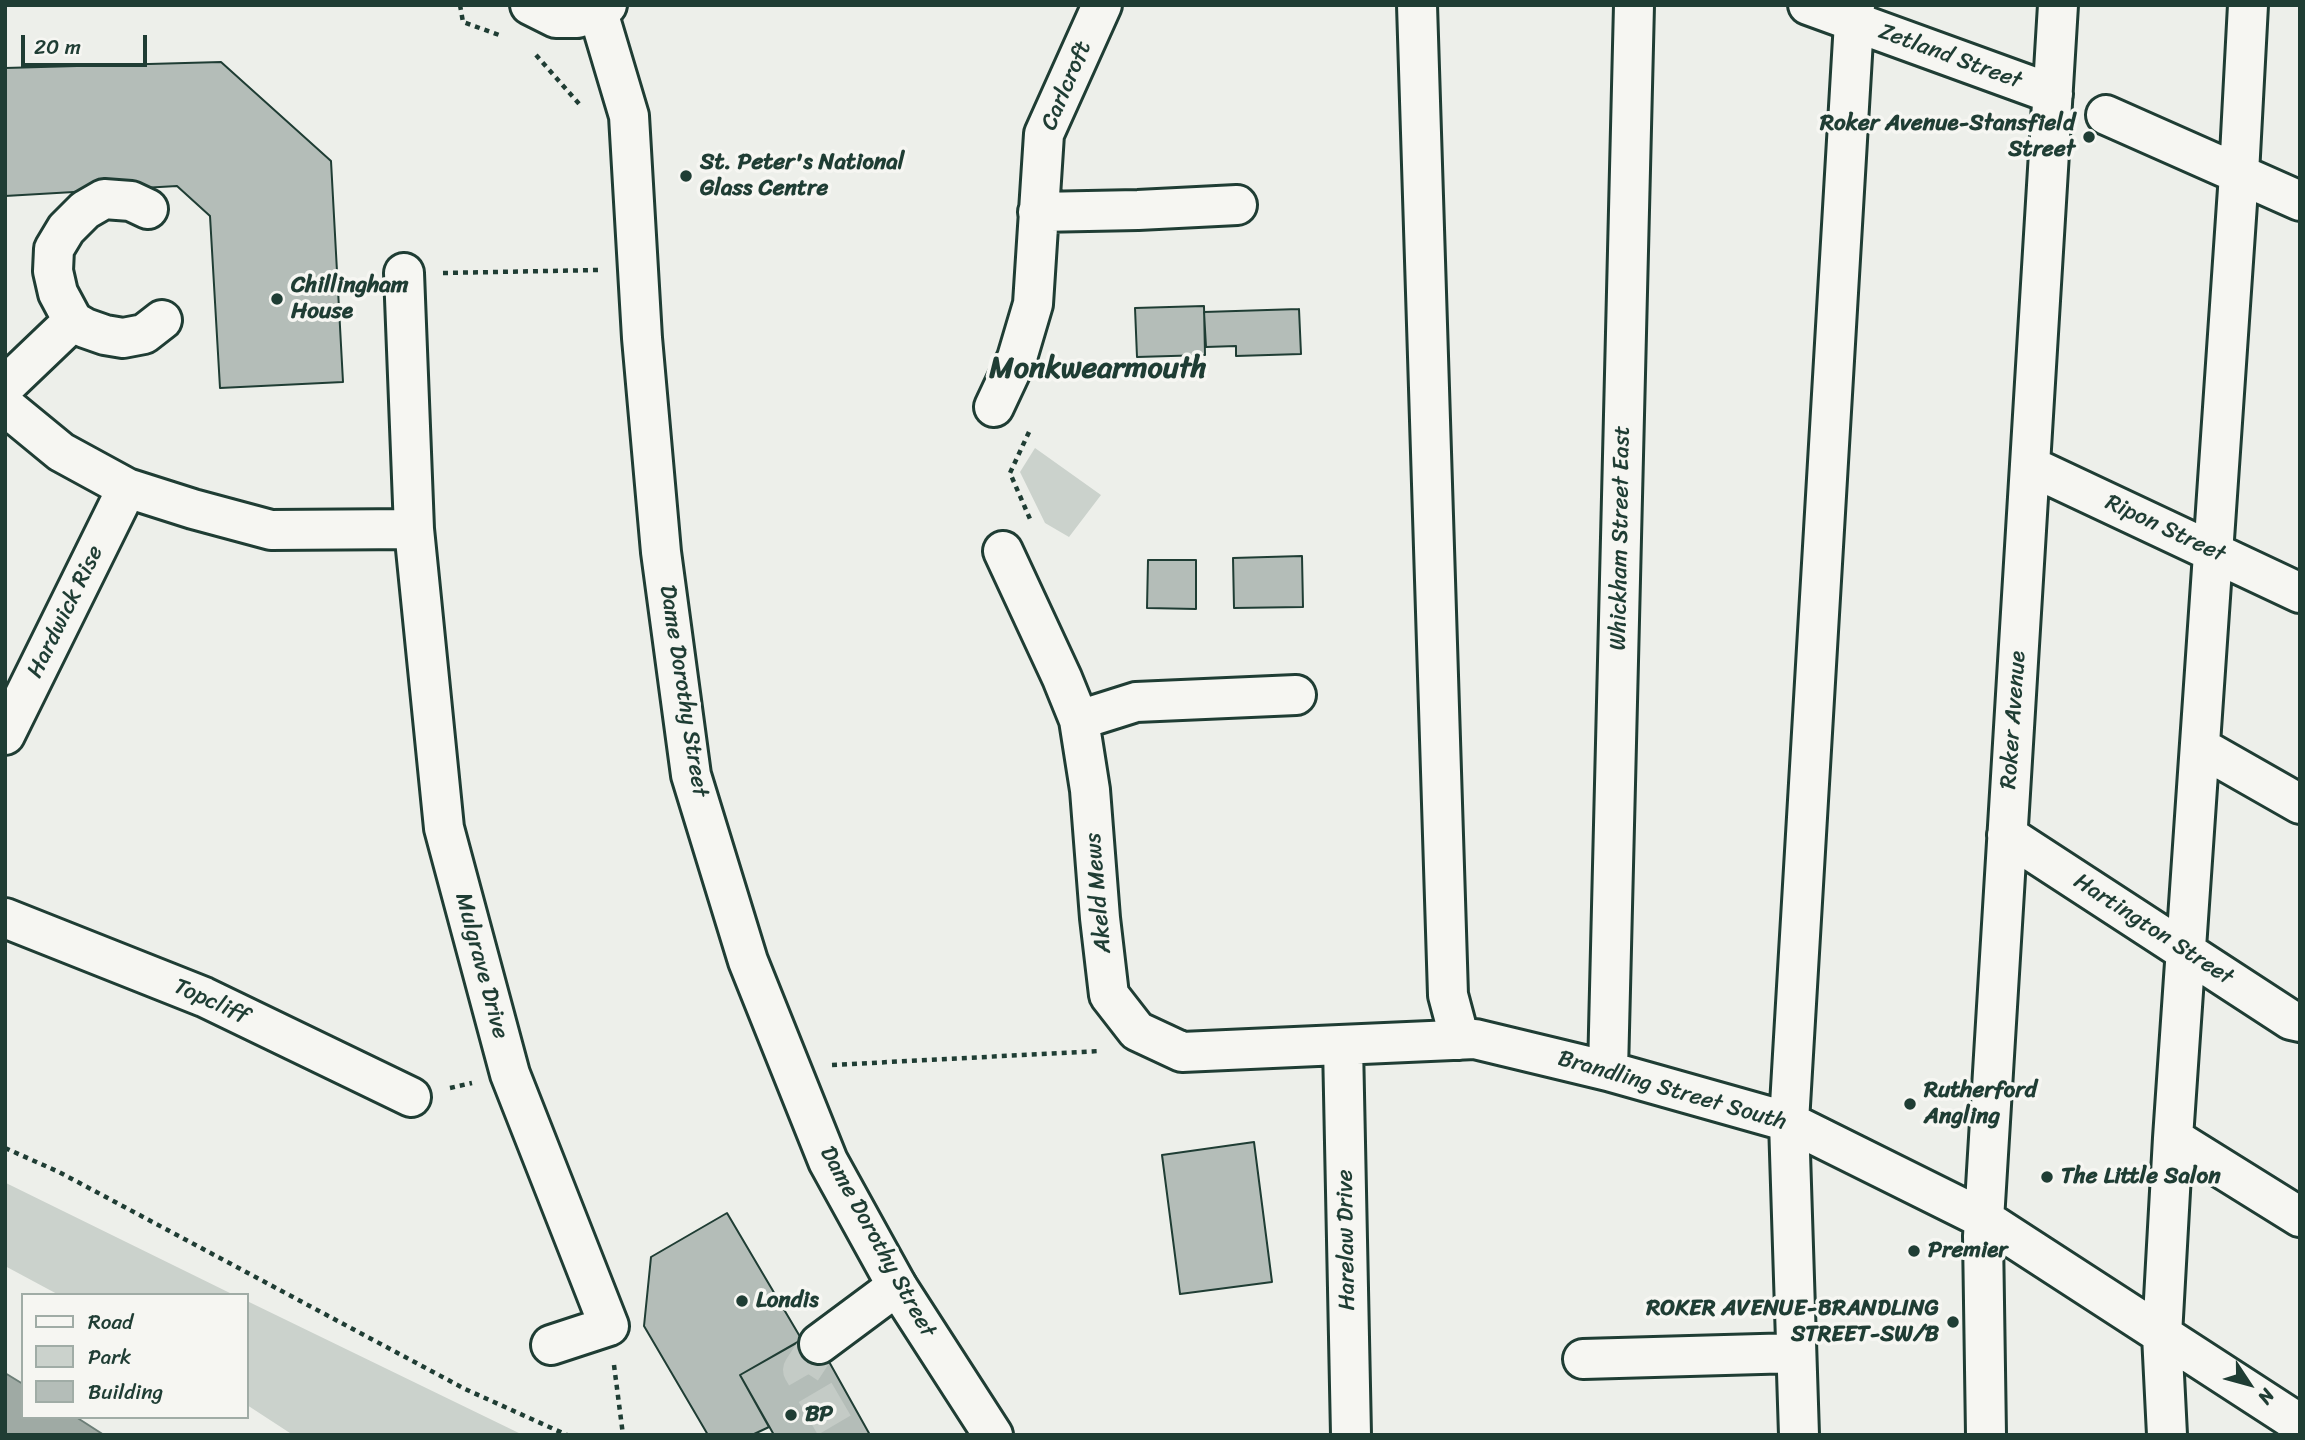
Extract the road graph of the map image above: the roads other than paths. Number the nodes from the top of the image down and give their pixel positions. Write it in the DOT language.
graph roads {
  1 [pos="530,5"];
  2 [pos="1102,5"];
  3 [pos="1417,5"];
  4 [pos="1634,5"];
  5 [pos="1808,5"];
  6 [pos="2058,5"];
  7 [pos="2248,5"];
  8 [pos="603,8"];
  9 [pos="1854,14"];
  10 [pos="2053,94"];
  11 [pos="2106,115"];
  12 [pos="2239,174"];
  13 [pos="2300,201"];
  14 [pos="1237,205"];
  15 [pos="148,209"];
  16 [pos="1038,212"];
  17 [pos="404,273"];
  18 [pos="162,320"];
  19 [pos="73,321"];
  20 [pos="5,386"];
  21 [pos="5,406"];
  22 [pos="993,407"];
  23 [pos="2030,466"];
  24 [pos="127,488"];
  25 [pos="414,529"];
  26 [pos="1003,551"];
  27 [pos="2212,552"];
  28 [pos="2300,593"];
  29 [pos="1296,695"];
  30 [pos="1079,720"];
  31 [pos="5,736"];
  32 [pos="2200,747"];
  33 [pos="2300,804"];
  34 [pos="2007,835"];
  35 [pos="5,918"];
  36 [pos="2185,951"];
  37 [pos="2300,1022"];
  38 [pos="1460,1040"];
  39 [pos="1343,1045"];
  40 [pos="1608,1071"];
  41 [pos="411,1097"];
  42 [pos="1789,1122"];
  43 [pos="2173,1138"];
  44 [pos="2300,1217"];
  45 [pos="1984,1219"];
  46 [pos="897,1286"];
  47 [pos="2162,1335"];
  48 [pos="819,1344"];
  49 [pos="551,1345"];
  50 [pos="1796,1353"];
  51 [pos="1583,1359"];
  52 [pos="2300,1424"];
  53 [pos="993,1435"];
  54 [pos="1352,1435"];
  55 [pos="1799,1435"];
  56 [pos="1986,1435"];
  57 [pos="2167,1435"];
  1 -- 8 [label="street"];
  2 -- 16 [label="street, Carlcroft"];
  3 -- 38 [label="street"];
  4 -- 40 [label="street, Whickham Street East"];
  5 -- 9 [label="street, Zetland Street"];
  6 -- 10 [label="street, Roker Avenue"];
  7 -- 12 [label="street"];
  8 -- 46 [label="street, Dame Dorothy Street"];
  9 -- 10 [label="street, Zetland Street"];
  9 -- 42 [label="street"];
  10 -- 23 [label="street, Roker Avenue"];
  11 -- 12 [label="street"];
  12 -- 13 [label="street"];
  12 -- 27 [label="street"];
  14 -- 16 [label="street"];
  15 -- 19 [label="street"];
  16 -- 22 [label="street, Carlcroft"];
  17 -- 25 [label="street, Mulgrave Drive"];
  18 -- 19 [label="street"];
  19 -- 20 [label="street"];
  21 -- 24 [label="street"];
  23 -- 27 [label="street, Ripon Street"];
  23 -- 34 [label="street, Roker Avenue"];
  24 -- 25 [label="street"];
  24 -- 31 [label="street, Hardwick Rise"];
  25 -- 49 [label="street, Mulgrave Drive"];
  26 -- 30 [label="street, Akeld Mews"];
  27 -- 28 [label="street, Ripon Street"];
  27 -- 32 [label="street"];
  29 -- 30 [label="street"];
  30 -- 39 [label="street, Akeld Mews"];
  32 -- 33 [label="street"];
  32 -- 36 [label="street"];
  34 -- 36 [label="street, Hartington Street"];
  34 -- 45 [label="street, Roker Avenue"];
  35 -- 41 [label="street, Topcliff"];
  36 -- 37 [label="street, Hartington Street"];
  36 -- 43 [label="street"];
  38 -- 39 [label="street, Brandling Street South"];
  38 -- 40 [label="street, Brandling Street South"];
  39 -- 54 [label="street, Harelaw Drive"];
  40 -- 42 [label="street, Brandling Street South"];
  42 -- 45 [label="street, Brandling Street South"];
  42 -- 50 [label="street"];
  43 -- 44 [label="street"];
  43 -- 47 [label="street"];
  45 -- 47 [label="street, Brandling Street South"];
  45 -- 56 [label="street, Roker Avenue"];
  46 -- 48 [label="street"];
  46 -- 53 [label="street, Dame Dorothy Street"];
  47 -- 52 [label="street, Brandling Street South"];
  47 -- 57 [label="street"];
  50 -- 51 [label="street"];
  50 -- 55 [label="street"];
}
